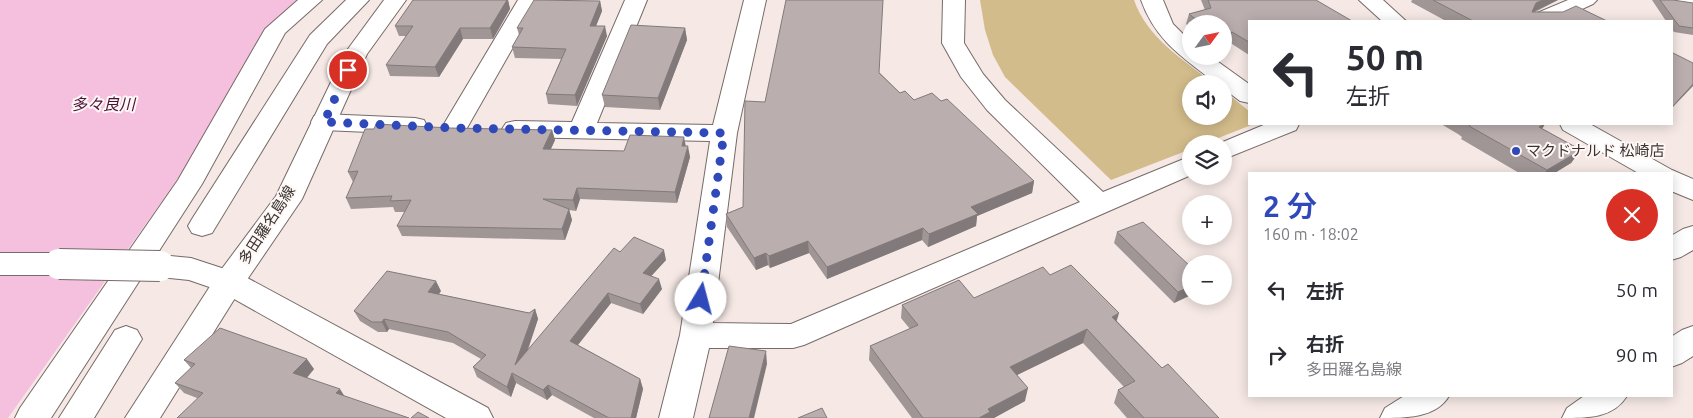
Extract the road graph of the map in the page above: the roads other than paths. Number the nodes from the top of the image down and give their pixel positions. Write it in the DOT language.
graph roads {
  1 [pos="311,0"];
  2 [pos="358,0"];
  3 [pos="395,0"];
  4 [pos="529,0"];
  5 [pos="636,0"];
  6 [pos="755,0"];
  7 [pos="954,0"];
  8 [pos="1152,0"];
  9 [pos="1370,0"];
  10 [pos="1586,0"];
  11 [pos="1674,0"];
  12 [pos="1693,2"];
  13 [pos="1394,20"];
  14 [pos="1540,20"];
  15 [pos="1182,46"];
  16 [pos="1207,65"];
  17 [pos="1248,95"];
  18 [pos="324,122"];
  19 [pos="1284,125"];
  20 [pos="1574,125"];
  21 [pos="454,128"];
  22 [pos="581,130"];
  23 [pos="724,133"];
  24 [pos="1232,148"];
  25 [pos="1182,169"];
  26 [pos="1657,172"];
  27 [pos="1673,180"];
  28 [pos="1693,191"];
  29 [pos="1099,204"];
  30 [pos="202,226"];
  31 [pos="1693,236"];
  32 [pos="1673,249"];
  33 [pos="0,264"];
  34 [pos="229,282"];
  35 [pos="696,335"];
  36 [pos="126,339"];
  37 [pos="1693,339"];
  38 [pos="1673,353"];
  39 [pos="1431,397"];
  40 [pos="1610,397"];
  41 [pos="32,418"];
  42 [pos="76,418"];
  43 [pos="142,418"];
  44 [pos="476,418"];
  45 [pos="676,418"];
  46 [pos="1398,418"];
  47 [pos="1579,418"];
  1 -- 41 [label="main road"];
  2 -- 30 [label="main road"];
  3 -- 18 [label="main road, 多田羅名島線"];
  4 -- 21 [label="main road"];
  5 -- 22 [label="main road"];
  6 -- 23 [label="main road"];
  7 -- 29 [label="main road"];
  8 -- 15 [label="main road"];
  9 -- 13 [label="main road"];
  10 -- 14 [label="main road"];
  11 -- 12 [label="main road"];
  16 -- 17 [label="main road"];
  18 -- 21 [label="main road"];
  18 -- 34 [label="main road, 多田羅名島線"];
  19 -- 24 [label="main road"];
  20 -- 26 [label="main road"];
  21 -- 22 [label="main road"];
  22 -- 23 [label="main road"];
  23 -- 35 [label="main road"];
  25 -- 29 [label="main road"];
  27 -- 28 [label="main road"];
  29 -- 35 [label="main road"];
  31 -- 32 [label="main road"];
  33 -- 34 [label="main road, bridge"];
  34 -- 43 [label="main road, 多田羅名島線"];
  34 -- 44 [label="main road"];
  35 -- 45 [label="main road"];
  36 -- 42 [label="main road"];
  37 -- 38 [label="main road"];
  39 -- 46 [label="main road"];
  40 -- 47 [label="main road"];
}
